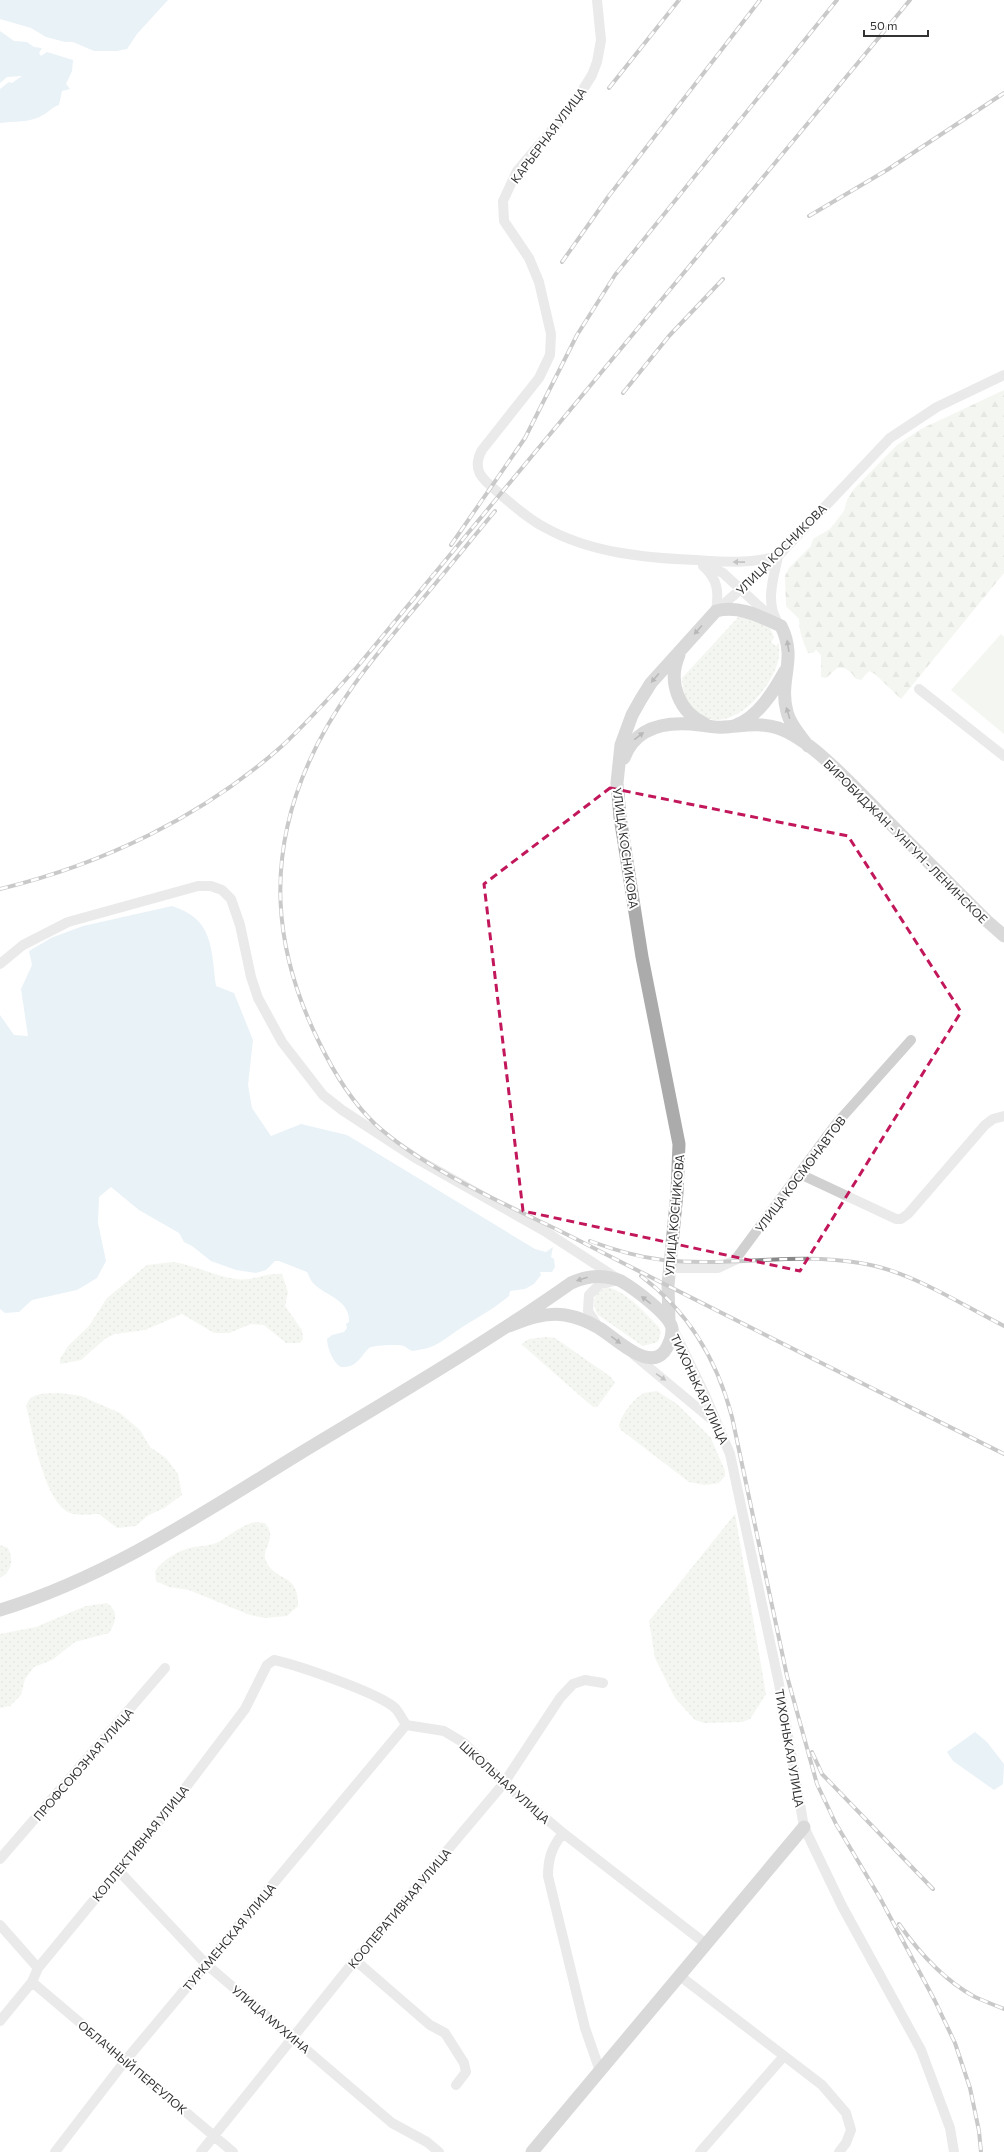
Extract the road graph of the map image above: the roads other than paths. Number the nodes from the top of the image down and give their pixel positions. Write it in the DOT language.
graph roads {
  1 [pos="597,0"];
  2 [pos="1004,375"];
  3 [pos="778,556"];
  4 [pos="697,560"];
  5 [pos="740,591"];
  6 [pos="716,612"];
  7 [pos="780,626"];
  8 [pos="681,649"];
  9 [pos="786,668"];
  10 [pos="919,689"];
  11 [pos="710,726"];
  12 [pos="732,726"];
  13 [pos="808,746"];
  14 [pos="1004,756"];
  15 [pos="617,783"];
  16 [pos="1004,936"];
  17 [pos="0,964"];
  18 [pos="911,1040"];
  19 [pos="1004,1116"];
  20 [pos="800,1174"];
  21 [pos="670,1268"];
  22 [pos="620,1281"];
  23 [pos="670,1324"];
  24 [pos="509,1326"];
  25 [pos="600,1329"];
  26 [pos="631,1352"];
  27 [pos="720,1427"];
  28 [pos="0,1610"];
  29 [pos="166,1668"];
  30 [pos="603,1683"];
  31 [pos="406,1725"];
  32 [pos="504,1784"];
  33 [pos="804,1827"];
  34 [pos="563,1833"];
  35 [pos="0,1859"];
  36 [pos="118,1870"];
  37 [pos="0,1925"];
  38 [pos="706,1944"];
  39 [pos="355,1960"];
  40 [pos="206,1964"];
  41 [pos="38,1968"];
  42 [pos="680,1976"];
  43 [pos="32,1982"];
  44 [pos="0,2021"];
  45 [pos="294,2038"];
  46 [pos="784,2056"];
  47 [pos="125,2061"];
  48 [pos="600,2071"];
  49 [pos="456,2085"];
  50 [pos="214,2135"];
  51 [pos="55,2152"];
  52 [pos="200,2152"];
  53 [pos="233,2152"];
  54 [pos="439,2152"];
  55 [pos="532,2152"];
  56 [pos="700,2152"];
  57 [pos="839,2152"];
  58 [pos="954,2152"];
  1 -- 4 [label="street, КАРЬЕРНАЯ УЛИЦА"];
  2 -- 3 [label="street, УЛИЦА КОСНИКОВА"];
  3 -- 4 [label="street, КАРЬЕРНАЯ УЛИЦА, one-way"];
  3 -- 5 [label="street, УЛИЦА КОСНИКОВА"];
  3 -- 7 [label="street"];
  4 -- 5 [label="street"];
  4 -- 6 [label="street"];
  5 -- 6 [label="street, УЛИЦА КОСНИКОВА"];
  5 -- 7 [label="street"];
  6 -- 7 [label="main road"];
  6 -- 8 [label="main road, УЛИЦА КОСНИКОВА, one-way"];
  9 -- 7 [label="main road, one-way"];
  8 -- 11 [label="main road"];
  8 -- 15 [label="main road, УЛИЦА КОСНИКОВА, one-way"];
  9 -- 12 [label="main road"];
  13 -- 9 [label="main road, one-way"];
  10 -- 14 [label="street"];
  11 -- 12 [label="main road"];
  15 -- 11 [label="main road, one-way"];
  12 -- 13 [label="main road"];
  13 -- 16 [label="main road, БИРОБИДЖАН - УНГУН - ЛЕНИНСКОЕ"];
  15 -- 21 [label="main road, УЛИЦА КОСНИКОВА"];
  17 -- 22 [label="street"];
  18 -- 20 [label="street, УЛИЦА КОСМОНАВТОВ"];
  19 -- 20 [label="street"];
  20 -- 21 [label="street, УЛИЦА КОСМОНАВТОВ"];
  21 -- 23 [label="main road, УЛИЦА КОСНИКОВА"];
  23 -- 22 [label="main road, one-way"];
  22 -- 24 [label="main road, one-way"];
  22 -- 25 [label="street"];
  23 -- 26 [label="main road"];
  23 -- 27 [label="street, ТИХОНЬКАЯ УЛИЦА"];
  24 -- 25 [label="main road"];
  24 -- 28 [label="main road"];
  25 -- 26 [label="main road, one-way"];
  26 -- 27 [label="street, one-way"];
  27 -- 33 [label="street, ТИХОНЬКАЯ УЛИЦА"];
  29 -- 35 [label="street, ПРОФСОЮЗНАЯ УЛИЦА"];
  30 -- 32 [label="street, КООПЕРАТИВНАЯ УЛИЦА"];
  31 -- 32 [label="street, ШКОЛЬНАЯ УЛИЦА"];
  31 -- 36 [label="street, КОЛЛЕКТИВНАЯ УЛИЦА"];
  31 -- 40 [label="street, ТУРКМЕНСКАЯ УЛИЦА"];
  32 -- 34 [label="street, ШКОЛЬНАЯ УЛИЦА"];
  32 -- 39 [label="street, КООПЕРАТИВНАЯ УЛИЦА"];
  33 -- 38 [label="main road"];
  33 -- 58 [label="street, ТИХОНЬКАЯ УЛИЦА"];
  34 -- 38 [label="street, ШКОЛЬНАЯ УЛИЦА"];
  34 -- 48 [label="street"];
  36 -- 40 [label="street, УЛИЦА МУХИНА"];
  36 -- 41 [label="street, КОЛЛЕКТИВНАЯ УЛИЦА"];
  37 -- 41 [label="street"];
  38 -- 42 [label="main road"];
  39 -- 45 [label="street, КООПЕРАТИВНАЯ УЛИЦА"];
  39 -- 49 [label="street"];
  40 -- 45 [label="street, УЛИЦА МУХИНА"];
  40 -- 47 [label="street, ТУРКМЕНСКАЯ УЛИЦА"];
  41 -- 43 [label="street, КОЛЛЕКТИВНАЯ УЛИЦА"];
  42 -- 46 [label="street"];
  42 -- 48 [label="main road"];
  43 -- 44 [label="street, КОЛЛЕКТИВНАЯ УЛИЦА"];
  43 -- 47 [label="street, ОБЛАЧНЫЙ ПЕРЕУЛОК"];
  45 -- 50 [label="street, КООПЕРАТИВНАЯ УЛИЦА"];
  45 -- 54 [label="street, УЛИЦА МУХИНА"];
  46 -- 56 [label="street"];
  46 -- 57 [label="street"];
  47 -- 50 [label="street, ОБЛАЧНЫЙ ПЕРЕУЛОК"];
  47 -- 51 [label="street, ТУРКМЕНСКАЯ УЛИЦА"];
  48 -- 55 [label="main road"];
  50 -- 52 [label="street, КООПЕРАТИВНАЯ УЛИЦА"];
  50 -- 53 [label="street, ОБЛАЧНЫЙ ПЕРЕУЛОК"];
}
